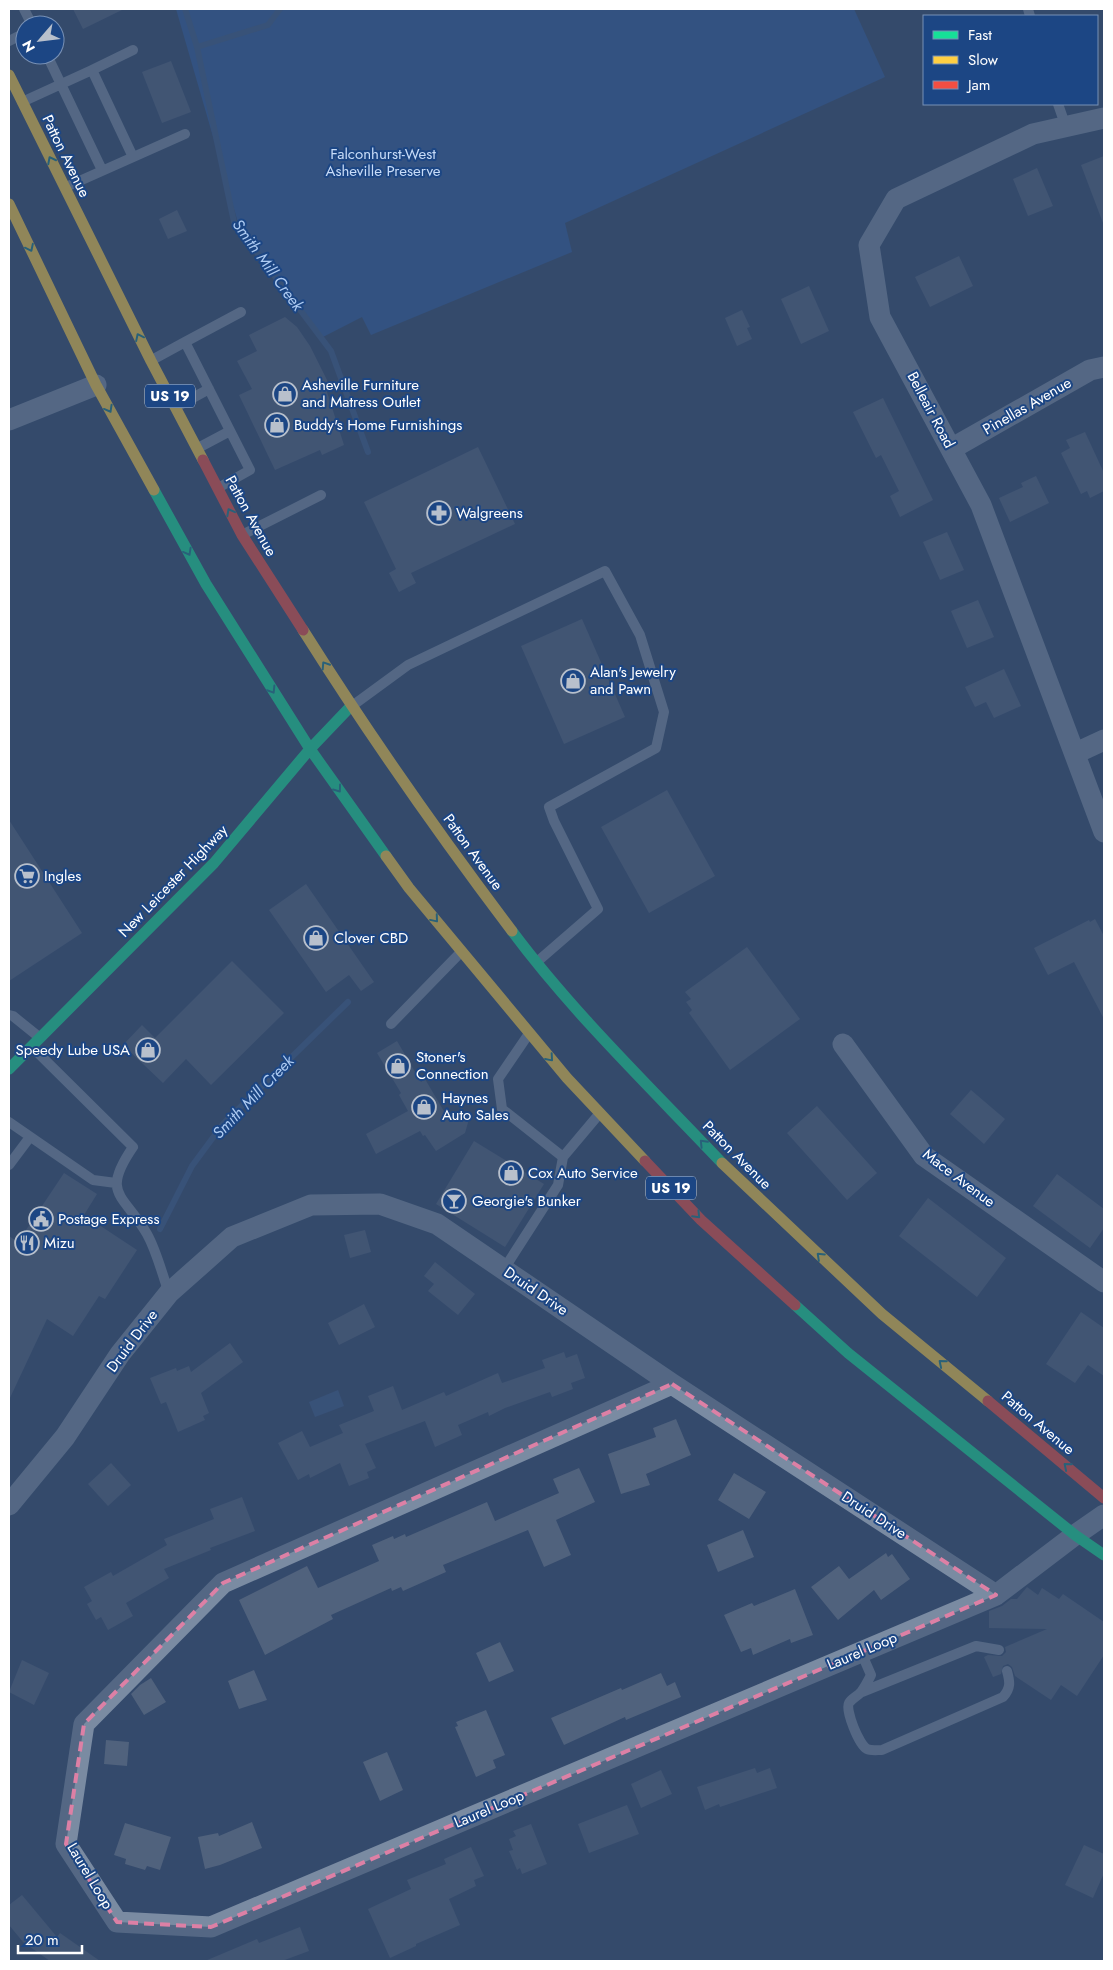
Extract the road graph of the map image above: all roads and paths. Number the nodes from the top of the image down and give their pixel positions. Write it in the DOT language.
graph roads {
  1 [pos="133,50"];
  2 [pos="52,65"];
  3 [pos="92,70"];
  4 [pos="9,75"];
  5 [pos="61,85"];
  6 [pos="22,102"];
  7 [pos="1058,105"];
  8 [pos="1104,118"];
  9 [pos="1066,127"];
  10 [pos="185,134"];
  11 [pos="133,157"];
  12 [pos="102,170"];
  13 [pos="65,188"];
  14 [pos="9,204"];
  15 [pos="241,312"];
  16 [pos="185,342"];
  17 [pos="151,361"];
  18 [pos="1104,367"];
  19 [pos="96,385"];
  20 [pos="209,389"];
  21 [pos="175,408"];
  22 [pos="9,420"];
  23 [pos="230,431"];
  24 [pos="197,449"];
  25 [pos="952,449"];
  26 [pos="217,488"];
  27 [pos="321,495"];
  28 [pos="242,535"];
  29 [pos="351,706"];
  30 [pos="1104,740"];
  31 [pos="310,749"];
  32 [pos="1076,753"];
  33 [pos="1104,832"];
  34 [pos="462,952"];
  35 [pos="537,962"];
  36 [pos="9,1015"];
  37 [pos="391,1024"];
  38 [pos="529,1034"];
  39 [pos="40,1038"];
  40 [pos="843,1044"];
  41 [pos="31,1047"];
  42 [pos="9,1069"];
  43 [pos="600,1113"];
  44 [pos="9,1122"];
  45 [pos="30,1137"];
  46 [pos="563,1157"];
  47 [pos="9,1164"];
  48 [pos="116,1183"];
  49 [pos="504,1269"];
  50 [pos="1104,1282"];
  51 [pos="169,1293"];
  52 [pos="672,1384"];
  53 [pos="1104,1498"];
  54 [pos="9,1505"];
  55 [pos="1104,1515"];
  56 [pos="1075,1535"];
  57 [pos="1104,1555"];
  58 [pos="996,1595"];
  59 [pos="998,1650"];
  60 [pos="861,1652"];
  61 [pos="1007,1671"];
  62 [pos="861,1692"];
  1 -- 3 [label="lane"];
  2 -- 5 [label="lane"];
  3 -- 5 [label="lane"];
  3 -- 11 [label="lane"];
  4 -- 6 [label="main road, Patton Avenue / US 19"];
  5 -- 6 [label="lane"];
  5 -- 12 [label="lane"];
  13 -- 6 [label="main road, Patton Avenue / US 19, one-way"];
  7 -- 9 [label="lane"];
  8 -- 9 [label="street, Belleair Road"];
  9 -- 25 [label="street, Belleair Road"];
  10 -- 11 [label="lane"];
  11 -- 12 [label="lane"];
  12 -- 13 [label="lane"];
  17 -- 13 [label="main road, Patton Avenue / US 19, one-way"];
  14 -- 19 [label="main road, US 19, one-way"];
  15 -- 16 [label="lane"];
  16 -- 17 [label="lane"];
  16 -- 20 [label="lane"];
  17 -- 21 [label="main road, Patton Avenue / US 19"];
  18 -- 25 [label="street, Pinellas Avenue"];
  19 -- 22 [label="street"];
  19 -- 31 [label="main road, US 19, one-way"];
  20 -- 21 [label="lane"];
  20 -- 23 [label="lane"];
  21 -- 24 [label="main road, Patton Avenue / US 19"];
  23 -- 24 [label="lane"];
  23 -- 26 [label="lane"];
  24 -- 26 [label="main road, Patton Avenue / US 19"];
  25 -- 32 [label="street, Belleair Road"];
  28 -- 26 [label="main road, Patton Avenue / US 19, one-way"];
  27 -- 28 [label="lane"];
  29 -- 28 [label="main road, Patton Avenue / US 19, one-way"];
  29 -- 31 [label="main road, New Leicester Highway"];
  29 -- 35 [label="main road, Patton Avenue / US 19"];
  29 -- 35 [label="lane"];
  30 -- 32 [label="street"];
  31 -- 34 [label="main road, US 19, one-way"];
  31 -- 39 [label="main road, New Leicester Highway"];
  32 -- 33 [label="street, Belleair Road"];
  34 -- 37 [label="lane"];
  34 -- 38 [label="main road, US 19"];
  53 -- 35 [label="main road, Patton Avenue / US 19, one-way"];
  36 -- 39 [label="lane"];
  38 -- 43 [label="main road, US 19, one-way"];
  38 -- 46 [label="lane"];
  39 -- 41 [label="main road, New Leicester Highway"];
  40 -- 50 [label="street, Mace Avenue"];
  41 -- 42 [label="main road, New Leicester Highway"];
  41 -- 48 [label="lane"];
  43 -- 46 [label="lane"];
  43 -- 56 [label="main road, US 19, one-way"];
  44 -- 45 [label="lane"];
  45 -- 47 [label="lane"];
  45 -- 48 [label="lane"];
  46 -- 49 [label="lane"];
  48 -- 51 [label="lane"];
  49 -- 51 [label="street, Druid Drive"];
  49 -- 52 [label="street, Druid Drive"];
  51 -- 54 [label="street, Druid Drive"];
  52 -- 58 [label="street, Druid Drive"];
  52 -- 60 [label="street, Laurel Loop"];
  55 -- 56 [label="street"];
  56 -- 57 [label="main road, US 19"];
  56 -- 58 [label="street"];
  58 -- 60 [label="street, Laurel Loop"];
  59 -- 62 [label="lane"];
  60 -- 62 [label="lane"];
  61 -- 62 [label="lane"];
}
